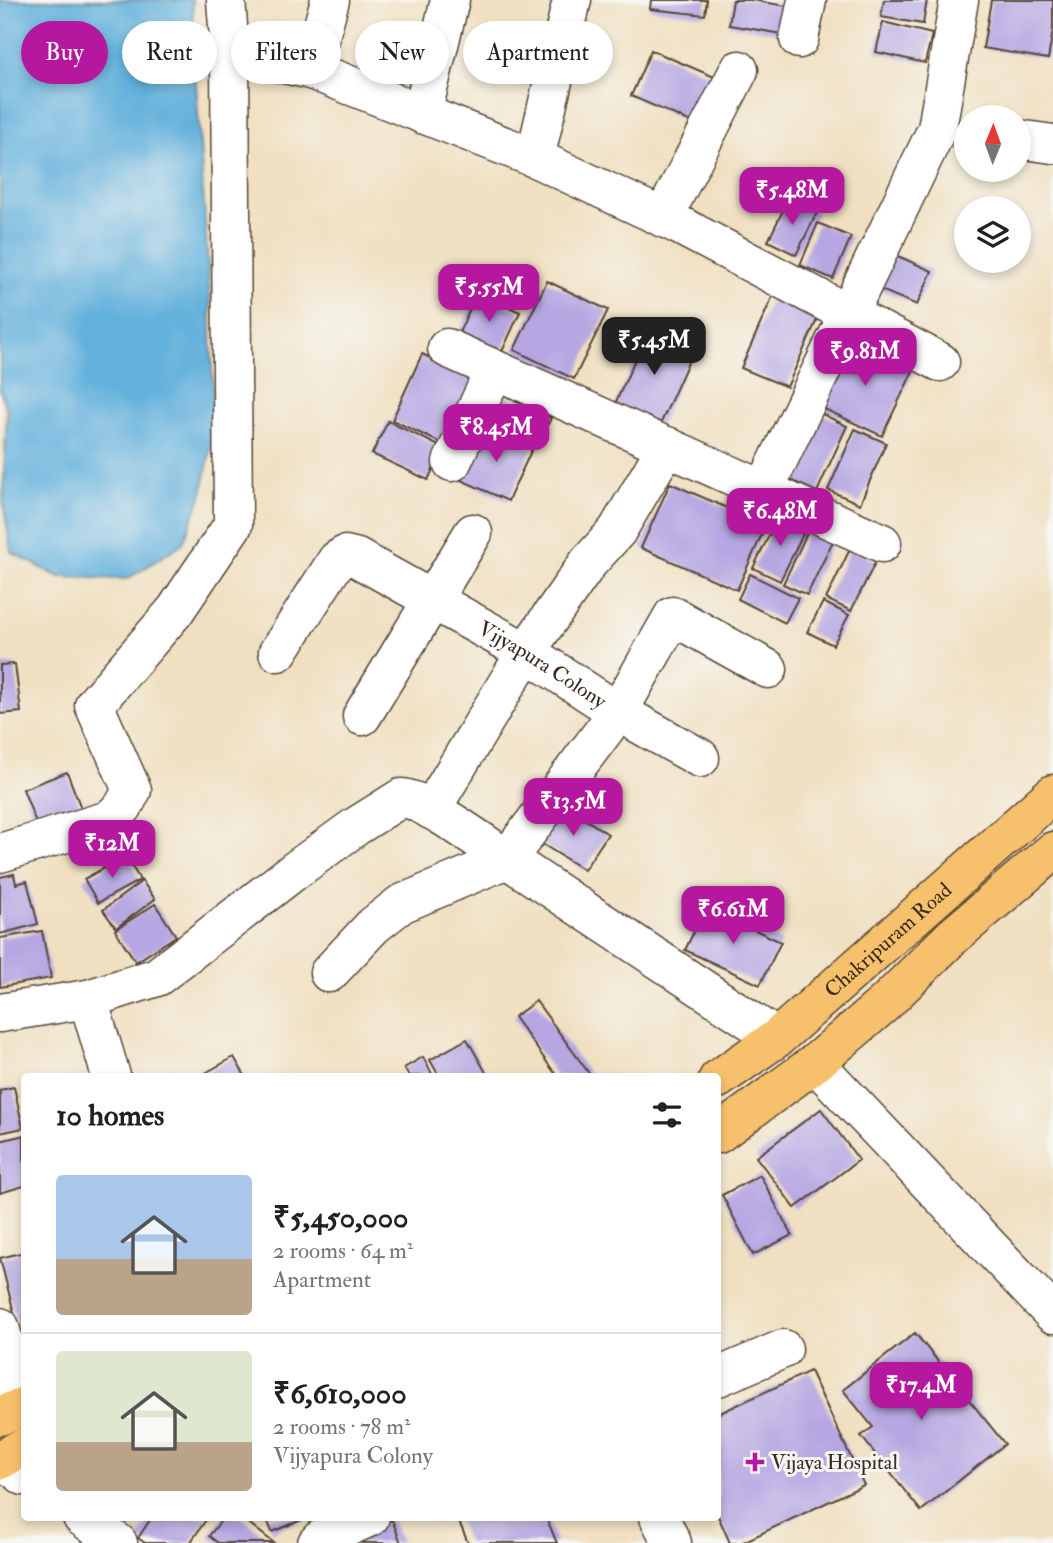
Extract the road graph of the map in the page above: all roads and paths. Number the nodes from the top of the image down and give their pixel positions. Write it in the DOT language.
graph roads {
  1 [pos="226,0"];
  2 [pos="330,0"];
  3 [pos="450,0"];
  4 [pos="572,0"];
  5 [pos="807,0"];
  6 [pos="959,0"];
  7 [pos="325,21"];
  8 [pos="799,39"];
  9 [pos="230,52"];
  10 [pos="739,70"];
  11 [pos="341,82"];
  12 [pos="422,114"];
  13 [pos="952,131"];
  14 [pos="1031,141"];
  15 [pos="1053,144"];
  16 [pos="535,158"];
  17 [pos="663,218"];
  18 [pos="849,314"];
  19 [pos="447,348"];
  20 [pos="940,362"];
  21 [pos="494,371"];
  22 [pos="667,446"];
  23 [pos="452,462"];
  24 [pos="764,490"];
  25 [pos="473,533"];
  26 [pos="882,543"];
  27 [pos="432,599"];
  28 [pos="278,652"];
  29 [pos="526,652"];
  30 [pos="768,669"];
  31 [pos="618,712"];
  32 [pos="362,716"];
  33 [pos="700,758"];
  34 [pos="1053,794"];
  35 [pos="431,810"];
  36 [pos="1053,851"];
  37 [pos="0,853"];
  38 [pos="507,859"];
  39 [pos="902,929"];
  40 [pos="927,960"];
  41 [pos="329,974"];
  42 [pos="88,999"];
  43 [pos="0,1013"];
  44 [pos="777,1038"];
  45 [pos="815,1063"];
  46 [pos="110,1073"];
  47 [pos="721,1077"];
  48 [pos="721,1132"];
  49 [pos="1053,1314"];
  50 [pos="0,1327"];
  51 [pos="783,1349"];
  52 [pos="721,1374"];
  53 [pos="16,1410"];
  54 [pos="21,1448"];
  55 [pos="0,1459"];
  56 [pos="21,1474"];
  57 [pos="88,1521"];
  58 [pos="361,1521"];
  59 [pos="661,1521"];
  60 [pos="118,1543"];
  61 [pos="317,1543"];
  62 [pos="671,1543"];
  1 -- 9 [label="street"];
  2 -- 7 [label="street"];
  3 -- 12 [label="street"];
  4 -- 16 [label="street"];
  5 -- 8 [label="street"];
  6 -- 13 [label="street"];
  9 -- 37 [label="street"];
  10 -- 17 [label="street"];
  11 -- 12 [label="street"];
  12 -- 16 [label="street"];
  13 -- 18 [label="street"];
  14 -- 15 [label="street"];
  16 -- 17 [label="street"];
  17 -- 18 [label="street"];
  18 -- 20 [label="street"];
  18 -- 24 [label="street"];
  19 -- 21 [label="street"];
  21 -- 22 [label="street"];
  21 -- 23 [label="street"];
  22 -- 24 [label="street"];
  22 -- 29 [label="street"];
  24 -- 26 [label="street"];
  25 -- 27 [label="street"];
  27 -- 28 [label="street, Vijyapura Colony"];
  27 -- 29 [label="street, Vijyapura Colony"];
  27 -- 32 [label="street"];
  29 -- 31 [label="street, Vijyapura Colony"];
  29 -- 35 [label="street"];
  30 -- 31 [label="street"];
  31 -- 33 [label="street"];
  31 -- 38 [label="street, Vijyapura Colony"];
  34 -- 39 [label="main road, Chakripuram Road"];
  35 -- 38 [label="street"];
  35 -- 42 [label="street"];
  36 -- 40 [label="main road, Chakripuram Road"];
  38 -- 41 [label="street"];
  38 -- 44 [label="street"];
  39 -- 40 [label="main road"];
  39 -- 44 [label="main road, Chakripuram Road"];
  40 -- 45 [label="main road, Chakripuram Road"];
  42 -- 43 [label="street"];
  42 -- 46 [label="street"];
  44 -- 47 [label="main road, Chakripuram Road"];
  45 -- 48 [label="main road, Chakripuram Road"];
  45 -- 49 [label="street"];
  50 -- 53 [label="street"];
  51 -- 52 [label="street"];
  54 -- 55 [label="main road"];
  55 -- 56 [label="street"];
  57 -- 60 [label="street"];
  58 -- 61 [label="street"];
  59 -- 62 [label="street"];
}
